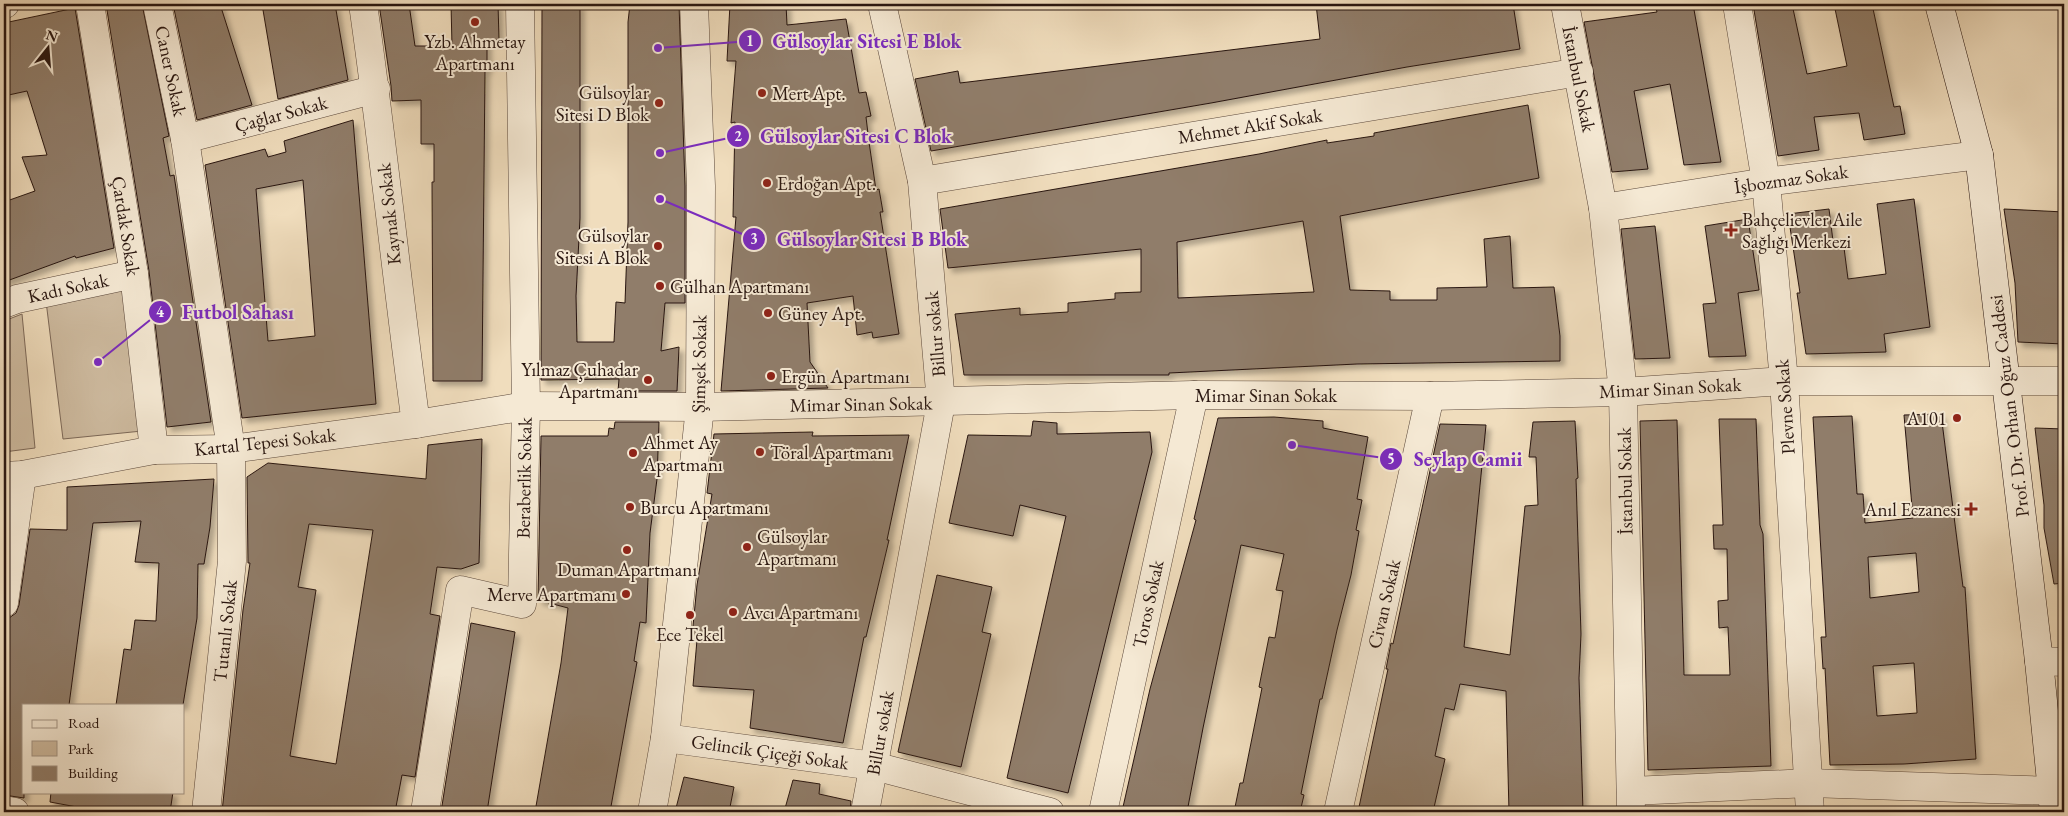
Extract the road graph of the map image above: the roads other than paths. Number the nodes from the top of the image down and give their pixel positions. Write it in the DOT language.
graph roads {
  1 [pos="90,4"];
  2 [pos="157,4"];
  3 [pos="363,4"];
  4 [pos="520,4"];
  5 [pos="694,4"];
  6 [pos="882,4"];
  7 [pos="1565,4"];
  8 [pos="1737,4"];
  9 [pos="1939,4"];
  10 [pos="1579,72"];
  11 [pos="376,89"];
  12 [pos="186,139"];
  13 [pos="1979,155"];
  14 [pos="922,180"];
  15 [pos="1766,182"];
  16 [pos="1603,208"];
  17 [pos="134,274"];
  18 [pos="4,304"];
  19 [pos="1784,381"];
  20 [pos="2005,381"];
  21 [pos="2064,381"];
  22 [pos="1623,392"];
  23 [pos="1194,395"];
  24 [pos="1430,396"];
  25 [pos="941,402"];
  26 [pos="526,406"];
  27 [pos="700,407"];
  28 [pos="416,424"];
  29 [pos="231,449"];
  30 [pos="154,450"];
  31 [pos="13,476"];
  32 [pos="4,603"];
  33 [pos="2052,662"];
  34 [pos="665,738"];
  35 [pos="874,766"];
  36 [pos="1809,782"];
  37 [pos="1631,802"];
  38 [pos="2053,802"];
  39 [pos="4,810"];
  40 [pos="15,812"];
  41 [pos="206,812"];
  42 [pos="425,812"];
  43 [pos="652,812"];
  44 [pos="865,812"];
  45 [pos="1050,812"];
  46 [pos="1103,812"];
  47 [pos="1338,812"];
  48 [pos="1810,812"];
  1 -- 17 [label="street, Çardak Sokak"];
  2 -- 12 [label="street, Caner Sokak"];
  3 -- 11 [label="street, Kaynak Sokak"];
  4 -- 26 [label="street, Beraberlik Sokak"];
  5 -- 27 [label="street, Şimşek Sokak"];
  6 -- 14 [label="street, Billur sokak"];
  7 -- 10 [label="street, İstanbul Sokak"];
  8 -- 15 [label="street, Plevne Sokak"];
  9 -- 13 [label="street, Prof. Dr. Orhan Oğuz Caddesi"];
  10 -- 14 [label="street, Mehmet Akif Sokak"];
  10 -- 16 [label="street, İstanbul Sokak"];
  11 -- 12 [label="street, Çağlar Sokak"];
  11 -- 28 [label="street, Kaynak Sokak"];
  12 -- 29 [label="street, Caner Sokak"];
  13 -- 15 [label="street, İşbozmaz Sokak"];
  13 -- 20 [label="street, Prof. Dr. Orhan Oğuz Caddesi"];
  14 -- 25 [label="street, Billur sokak"];
  15 -- 16 [label="street, İşbozmaz Sokak"];
  15 -- 19 [label="street, Plevne Sokak"];
  16 -- 22 [label="street, İstanbul Sokak"];
  17 -- 18 [label="street, Kadı Sokak"];
  17 -- 30 [label="street, Çardak Sokak"];
  19 -- 20 [label="street, Mimar Sinan Sokak"];
  19 -- 22 [label="street, Mimar Sinan Sokak"];
  19 -- 36 [label="street, Plevne Sokak"];
  20 -- 21 [label="street, Mimar Sinan Sokak"];
  20 -- 33 [label="street, Prof. Dr. Orhan Oğuz Caddesi"];
  22 -- 24 [label="street, Mimar Sinan Sokak"];
  22 -- 37 [label="street, İstanbul Sokak"];
  23 -- 24 [label="street, Mimar Sinan Sokak"];
  23 -- 25 [label="street, Mimar Sinan Sokak"];
  23 -- 46 [label="street, Toros Sokak"];
  24 -- 47 [label="street, Civan Sokak"];
  25 -- 27 [label="street, Mimar Sinan Sokak"];
  25 -- 35 [label="street, Billur sokak"];
  26 -- 27 [label="street, Mimar Sinan Sokak"];
  26 -- 28 [label="street, Kartal Tepesi Sokak"];
  26 -- 42 [label="street, Beraberlik Sokak"];
  27 -- 34 [label="street, Şimşek Sokak"];
  28 -- 29 [label="street, Kartal Tepesi Sokak"];
  29 -- 30 [label="street, Kartal Tepesi Sokak"];
  29 -- 41 [label="street, Tutanlı Sokak"];
  30 -- 31 [label="street, Kartal Tepesi Sokak"];
  31 -- 32 [label="street"];
  33 -- 38 [label="street, Prof. Dr. Orhan Oğuz Caddesi"];
  34 -- 35 [label="street, Gelincik Çiçeği Sokak"];
  34 -- 43 [label="street, Şimşek Sokak"];
  35 -- 44 [label="street, Billur sokak"];
  35 -- 45 [label="street, Gelincik Çiçeği Sokak"];
  36 -- 37 [label="street"];
  36 -- 38 [label="street"];
  36 -- 48 [label="street, Plevne Sokak"];
  39 -- 40 [label="street"];
}
